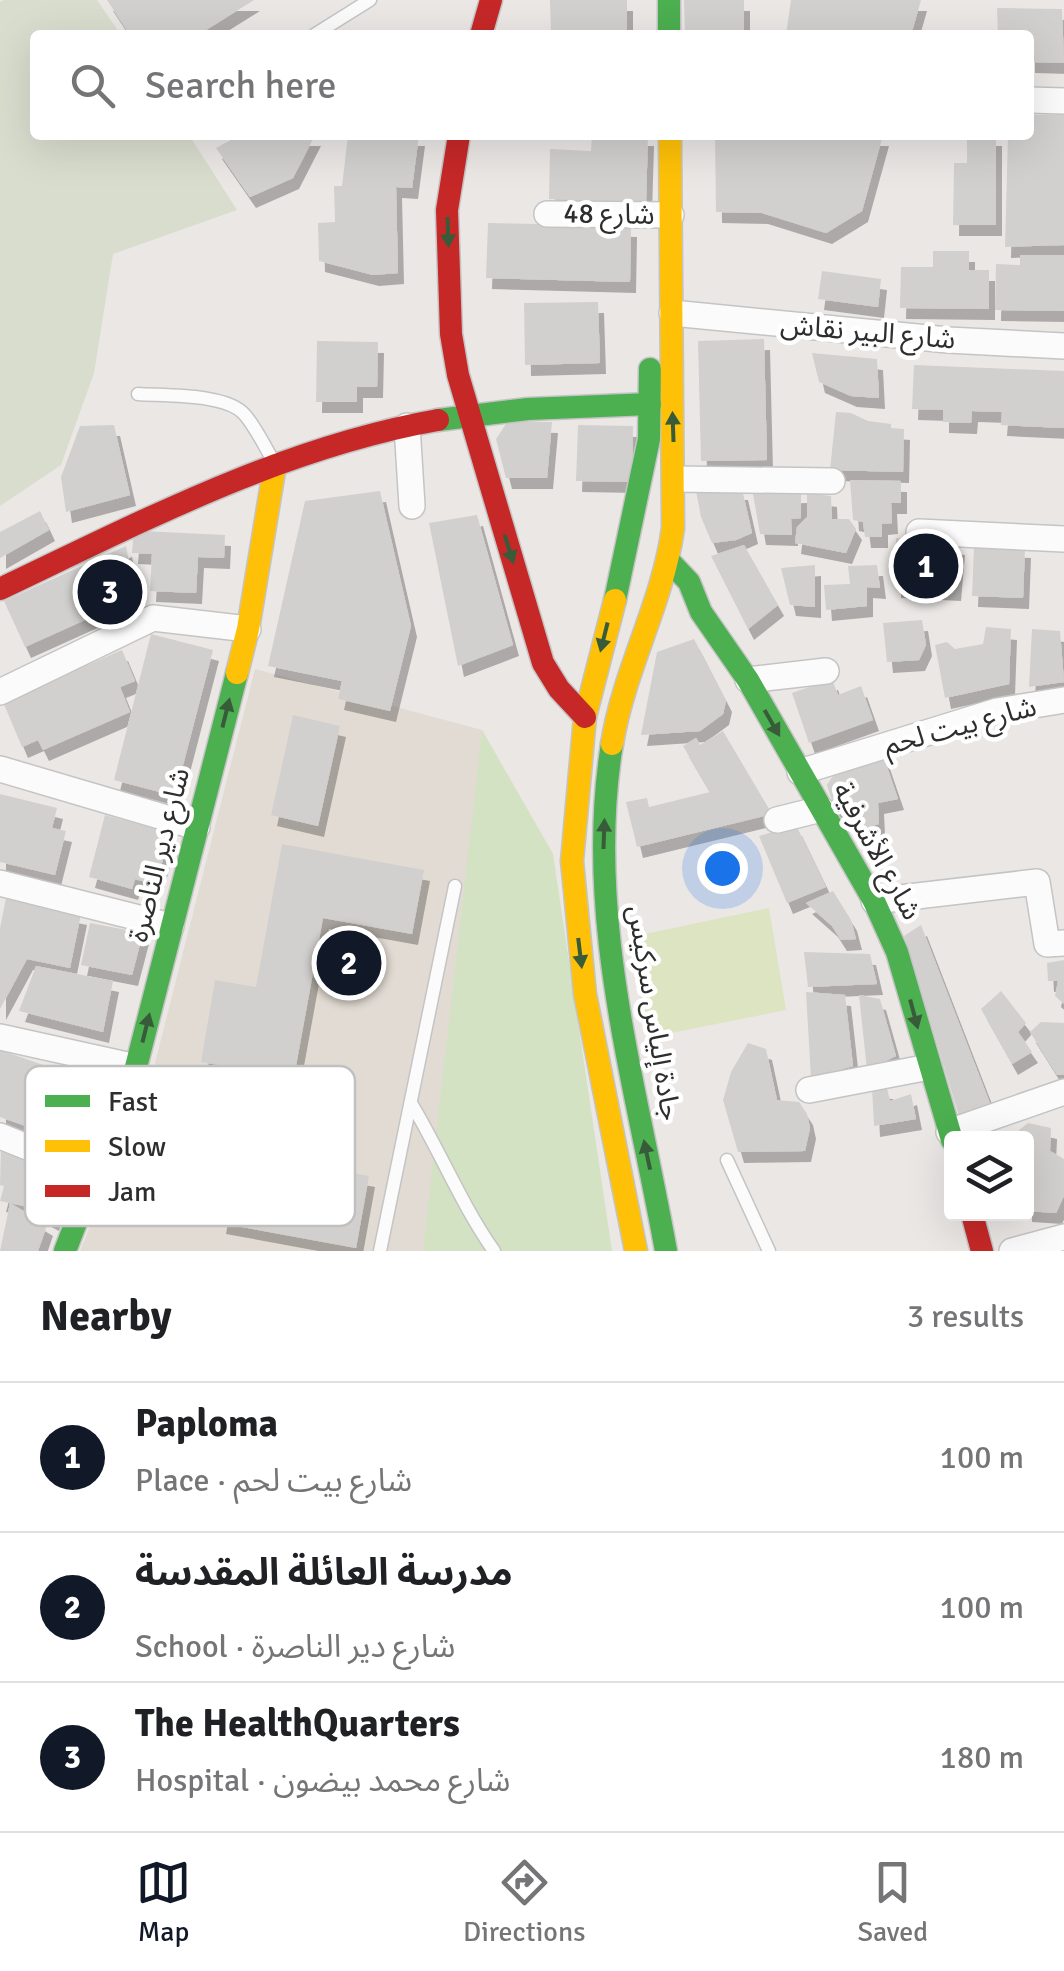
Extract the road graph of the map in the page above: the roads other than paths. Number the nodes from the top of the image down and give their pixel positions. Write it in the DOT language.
graph roads {
  1 [pos="370,0"];
  2 [pos="491,0"];
  3 [pos="669,0"];
  4 [pos="322,30"];
  5 [pos="482,30"];
  6 [pos="669,30"];
  7 [pos="1034,100"];
  8 [pos="1064,101"];
  9 [pos="458,140"];
  10 [pos="670,140"];
  11 [pos="547,214"];
  12 [pos="671,215"];
  13 [pos="672,313"];
  14 [pos="1064,346"];
  15 [pos="138,394"];
  16 [pos="650,404"];
  17 [pos="468,416"];
  18 [pos="407,426"];
  19 [pos="649,439"];
  20 [pos="275,465"];
  21 [pos="674,478"];
  22 [pos="832,481"];
  23 [pos="412,506"];
  24 [pos="919,532"];
  25 [pos="1064,539"];
  26 [pos="669,561"];
  27 [pos="0,589"];
  28 [pos="673,619"];
  29 [pos="248,628"];
  30 [pos="826,672"];
  31 [pos="748,680"];
  32 [pos="0,692"];
  33 [pos="1064,700"];
  34 [pos="585,717"];
  35 [pos="0,770"];
  36 [pos="800,772"];
  37 [pos="821,810"];
  38 [pos="778,820"];
  39 [pos="197,826"];
  40 [pos="0,884"];
  41 [pos="455,886"];
  42 [pos="874,901"];
  43 [pos="172,926"];
  44 [pos="1064,943"];
  45 [pos="0,1037"];
  46 [pos="131,1066"];
  47 [pos="136,1066"];
  48 [pos="929,1068"];
  49 [pos="808,1090"];
  50 [pos="1064,1092"];
  51 [pos="410,1103"];
  52 [pos="948,1131"];
  53 [pos="963,1131"];
  54 [pos="0,1136"];
  55 [pos="25,1146"];
  56 [pos="727,1160"];
  57 [pos="974,1221"];
  58 [pos="76,1226"];
  59 [pos="1064,1238"];
  60 [pos="65,1251"];
  61 [pos="380,1251"];
  62 [pos="494,1251"];
  63 [pos="636,1251"];
  64 [pos="666,1251"];
  65 [pos="769,1251"];
  66 [pos="982,1251"];
  67 [pos="1012,1251"];
  1 -- 4 [label="lane"];
  2 -- 5 [label="street"];
  3 -- 6 [label="street"];
  7 -- 8 [label="street"];
  9 -- 17 [label="street, one-way"];
  10 -- 12 [label="street, جادة إلياس سركيس"];
  11 -- 12 [label="street, شارع 48"];
  12 -- 13 [label="street, جادة إلياس سركيس"];
  13 -- 14 [label="street, شارع البير نقاش"];
  13 -- 16 [label="street, جادة إلياس سركيس"];
  21 -- 13 [label="street, جادة إلياس سركيس, one-way"];
  15 -- 20 [label="lane"];
  16 -- 17 [label="street"];
  16 -- 19 [label="street, جادة إلياس سركيس"];
  17 -- 18 [label="street"];
  17 -- 34 [label="street, one-way"];
  18 -- 20 [label="street"];
  18 -- 23 [label="street"];
  19 -- 28 [label="street"];
  19 -- 34 [label="street, جادة إلياس سركيس, one-way"];
  20 -- 27 [label="street"];
  20 -- 29 [label="street, شارع دير الناصرة"];
  21 -- 22 [label="street"];
  21 -- 26 [label="street, جادة إلياس سركيس"];
  24 -- 25 [label="street"];
  26 -- 28 [label="street, جادة إلياس سركيس"];
  26 -- 28 [label="street, شارع الأشرفية"];
  28 -- 31 [label="street, شارع الأشرفية"];
  64 -- 28 [label="street, جادة إلياس سركيس, one-way"];
  29 -- 32 [label="street"];
  39 -- 29 [label="street, شارع دير الناصرة, one-way"];
  30 -- 31 [label="street"];
  31 -- 36 [label="street, شارع الأشرفية, one-way"];
  33 -- 36 [label="street, شارع بيت لحم"];
  34 -- 63 [label="street, جادة إلياس سركيس, one-way"];
  35 -- 39 [label="street"];
  36 -- 37 [label="street, شارع الأشرفية"];
  37 -- 38 [label="street"];
  37 -- 42 [label="street, شارع الأشرفية"];
  39 -- 43 [label="street, شارع دير الناصرة"];
  40 -- 43 [label="street"];
  41 -- 51 [label="lane"];
  42 -- 44 [label="street"];
  42 -- 48 [label="street, شارع الأشرفية, one-way"];
  47 -- 43 [label="street, شارع دير الناصرة, one-way"];
  45 -- 46 [label="street"];
  48 -- 49 [label="street"];
  48 -- 52 [label="street, شارع الأشرفية"];
  50 -- 53 [label="street"];
  51 -- 61 [label="lane"];
  51 -- 62 [label="lane"];
  54 -- 55 [label="street"];
  56 -- 65 [label="lane"];
  57 -- 66 [label="street"];
  58 -- 60 [label="street, شارع دير الناصرة"];
  59 -- 67 [label="street"];
}
